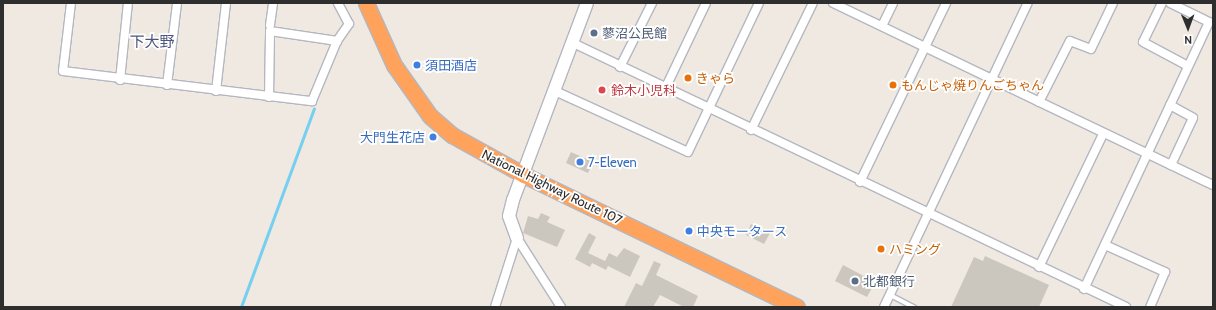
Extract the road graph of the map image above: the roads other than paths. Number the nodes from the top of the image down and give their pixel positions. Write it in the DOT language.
graph roads {
  1 [pos="71,3"];
  2 [pos="128,3"];
  3 [pos="177,3"];
  4 [pos="226,3"];
  5 [pos="273,3"];
  6 [pos="338,3"];
  7 [pos="366,3"];
  8 [pos="587,3"];
  9 [pos="652,3"];
  10 [pos="706,3"];
  11 [pos="759,3"];
  12 [pos="813,3"];
  13 [pos="893,3"];
  14 [pos="946,3"];
  15 [pos="1028,3"];
  16 [pos="1113,3"];
  17 [pos="1162,3"];
  18 [pos="1170,3"];
  19 [pos="838,4"];
  20 [pos="1211,23"];
  21 [pos="270,26"];
  22 [pos="882,26"];
  23 [pos="337,41"];
  24 [pos="571,42"];
  25 [pos="926,46"];
  26 [pos="1188,66"];
  27 [pos="620,67"];
  28 [pos="120,80"];
  29 [pos="993,80"];
  30 [pos="168,85"];
  31 [pos="665,89"];
  32 [pos="216,91"];
  33 [pos="555,91"];
  34 [pos="269,97"];
  35 [pos="1039,102"];
  36 [pos="1170,105"];
  37 [pos="707,110"];
  38 [pos="751,130"];
  39 [pos="1104,134"];
  40 [pos="1146,155"];
  41 [pos="1171,165"];
  42 [pos="524,175"];
  43 [pos="860,182"];
  44 [pos="1213,185"];
  45 [pos="929,214"];
  46 [pos="517,238"];
  47 [pos="1105,245"];
  48 [pos="1039,267"];
  49 [pos="1084,289"];
  50 [pos="890,294"];
  51 [pos="495,307"];
  52 [pos="561,307"];
  53 [pos="797,307"];
  54 [pos="884,307"];
  55 [pos="914,307"];
  56 [pos="1126,307"];
  57 [pos="1150,307"];
  1 -- 28 [label="street"];
  2 -- 28 [label="street"];
  3 -- 30 [label="street"];
  4 -- 32 [label="street"];
  5 -- 21 [label="street"];
  6 -- 23 [label="street"];
  7 -- 42 [label="highway, National Highway Route 107"];
  8 -- 24 [label="street"];
  9 -- 27 [label="street"];
  10 -- 31 [label="street"];
  11 -- 37 [label="street"];
  12 -- 38 [label="street"];
  13 -- 22 [label="street"];
  14 -- 25 [label="street"];
  15 -- 29 [label="street"];
  16 -- 35 [label="street"];
  17 -- 26 [label="street"];
  18 -- 20 [label="street"];
  19 -- 22 [label="street"];
  20 -- 26 [label="street"];
  22 -- 25 [label="street"];
  23 -- 34 [label="street"];
  23 -- 34 [label="street"];
  24 -- 27 [label="street"];
  24 -- 33 [label="street"];
  25 -- 29 [label="street"];
  25 -- 43 [label="street"];
  26 -- 36 [label="street"];
  27 -- 31 [label="street"];
  28 -- 30 [label="street"];
  29 -- 35 [label="street"];
  29 -- 45 [label="street"];
  30 -- 32 [label="street"];
  31 -- 37 [label="street"];
  32 -- 34 [label="street"];
  33 -- 37 [label="street"];
  33 -- 42 [label="street"];
  35 -- 39 [label="street"];
  36 -- 40 [label="street"];
  36 -- 41 [label="street"];
  37 -- 38 [label="street"];
  38 -- 43 [label="street"];
  39 -- 40 [label="street"];
  39 -- 48 [label="street"];
  40 -- 41 [label="street"];
  40 -- 47 [label="street"];
  41 -- 44 [label="street"];
  42 -- 46 [label="street"];
  42 -- 53 [label="highway, National Highway Route 107"];
  43 -- 45 [label="street"];
  45 -- 48 [label="street"];
  45 -- 50 [label="street"];
  46 -- 51 [label="street"];
  46 -- 52 [label="street"];
  47 -- 49 [label="street"];
  47 -- 57 [label="street"];
  48 -- 49 [label="street"];
  49 -- 56 [label="street"];
  50 -- 54 [label="street"];
  50 -- 55 [label="lane"];
}
